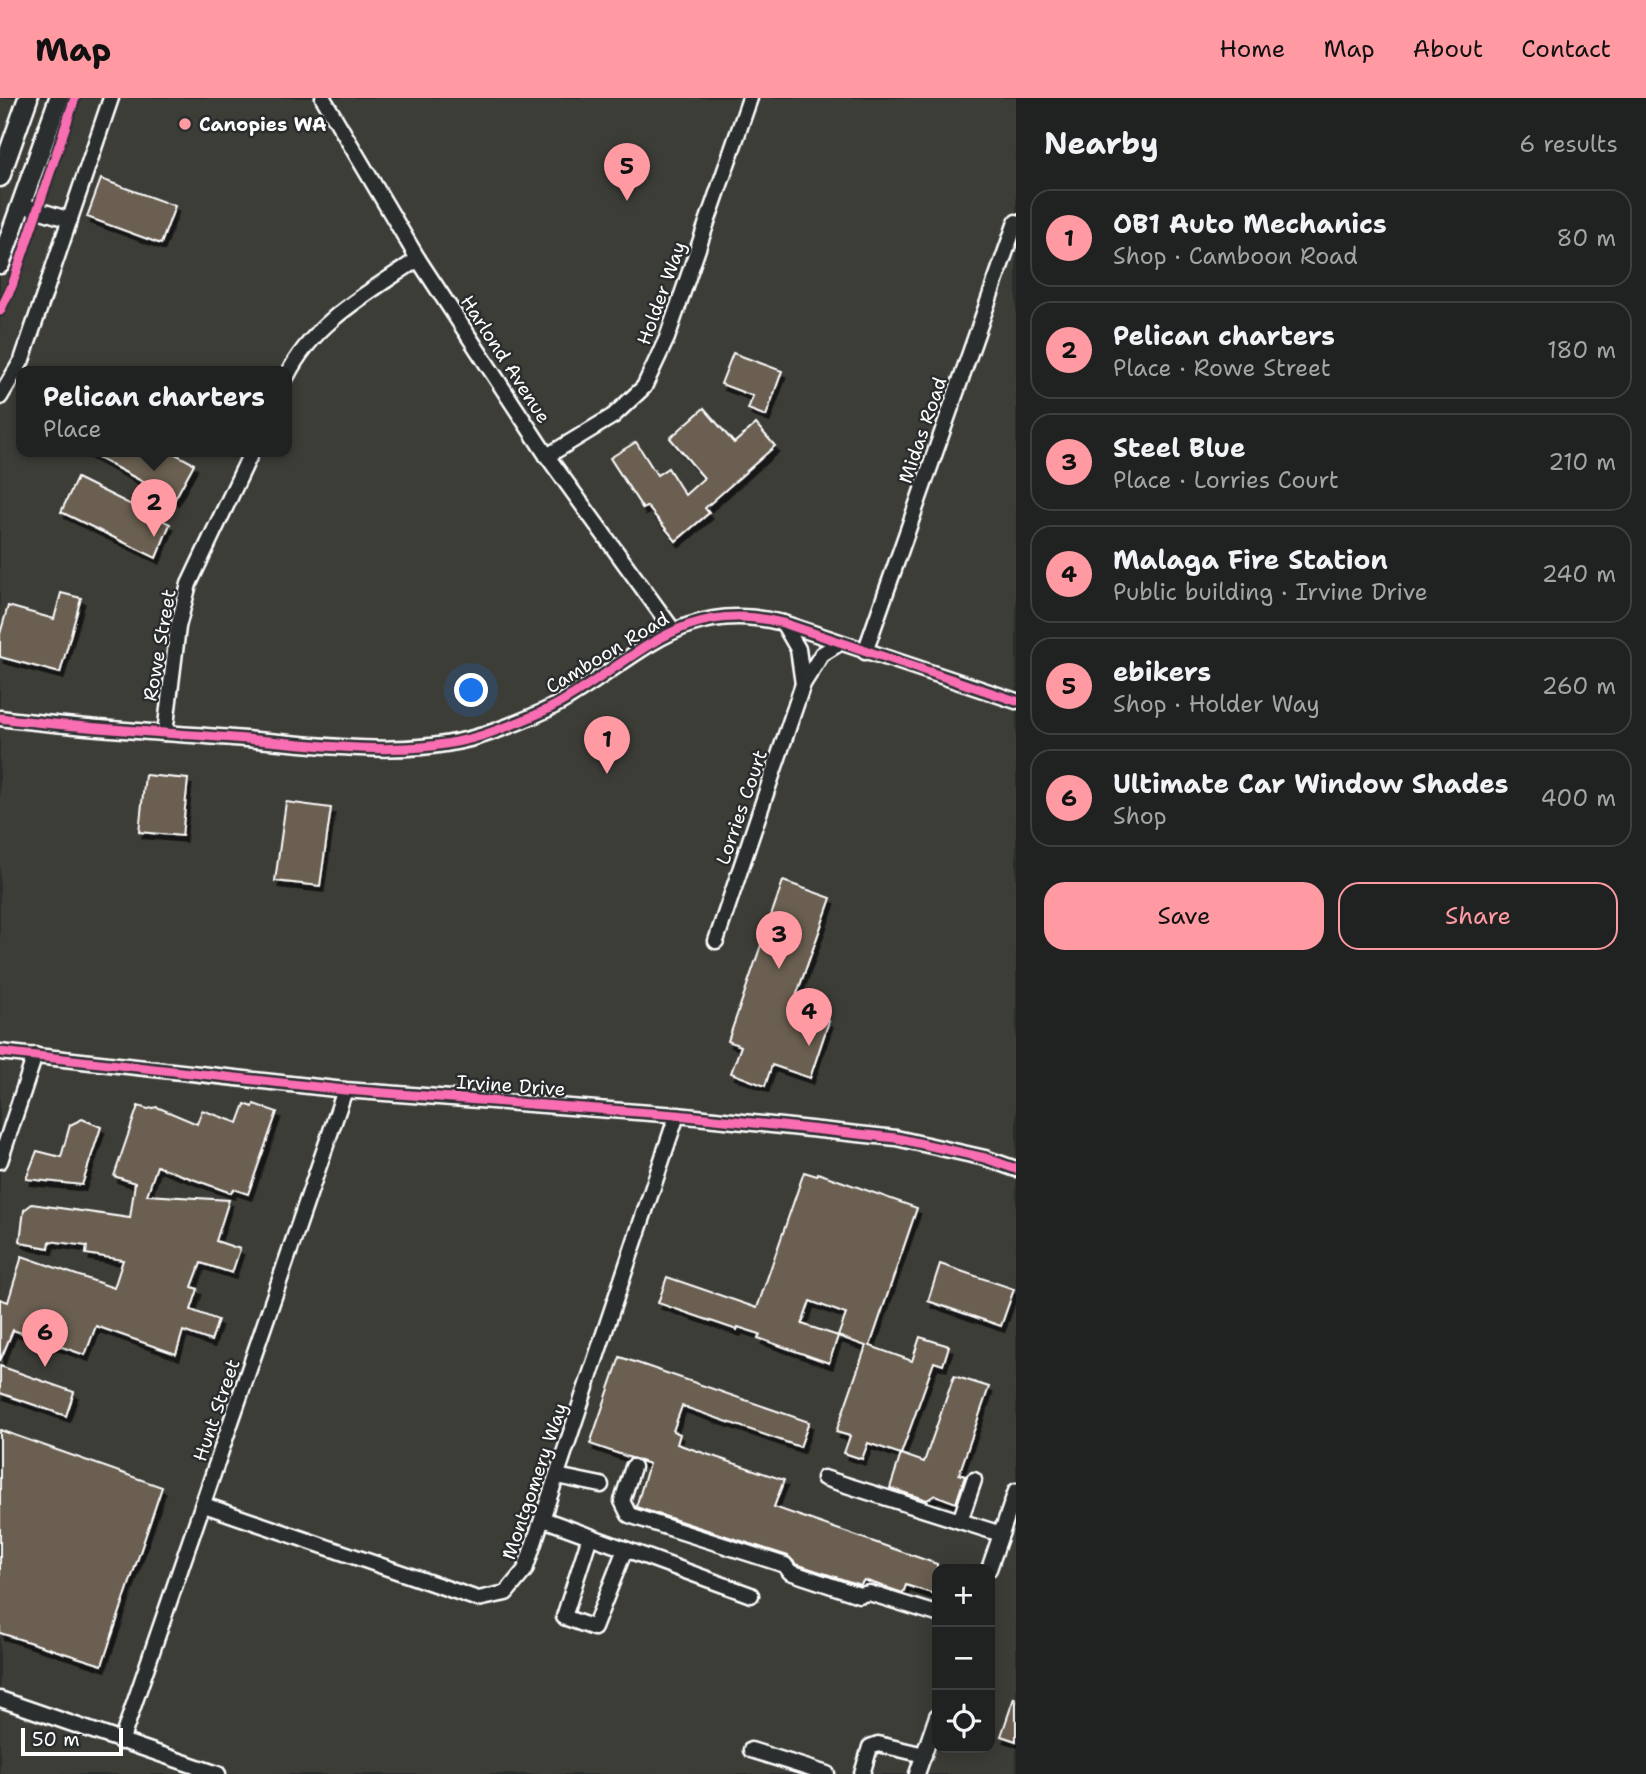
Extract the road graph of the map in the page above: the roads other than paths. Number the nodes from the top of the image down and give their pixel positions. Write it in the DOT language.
graph roads {
  1 [pos="28,98"];
  2 [pos="59,98"];
  3 [pos="111,98"];
  4 [pos="323,98"];
  5 [pos="750,98"];
  6 [pos="0,177"];
  7 [pos="22,205"];
  8 [pos="70,219"];
  9 [pos="1016,222"];
  10 [pos="418,259"];
  11 [pos="0,264"];
  12 [pos="18,366"];
  13 [pos="291,366"];
  14 [pos="16,370"];
  15 [pos="0,397"];
  16 [pos="547,456"];
  17 [pos="249,457"];
  18 [pos="783,623"];
  19 [pos="673,629"];
  20 [pos="840,643"];
  21 [pos="865,652"];
  22 [pos="803,684"];
  23 [pos="1016,701"];
  24 [pos="0,718"];
  25 [pos="165,733"];
  26 [pos="716,941"];
  27 [pos="0,1052"];
  28 [pos="35,1055"];
  29 [pos="345,1090"];
  30 [pos="677,1115"];
  31 [pos="0,1161"];
  32 [pos="1016,1169"];
  33 [pos="632,1467"];
  34 [pos="557,1476"];
  35 [pos="824,1478"];
  36 [pos="974,1480"];
  37 [pos="601,1485"];
  38 [pos="1016,1491"];
  39 [pos="204,1505"];
  40 [pos="542,1519"];
  41 [pos="960,1521"];
  42 [pos="1001,1534"];
  43 [pos="590,1536"];
  44 [pos="625,1549"];
  45 [pos="991,1564"];
  46 [pos="751,1595"];
  47 [pos="932,1612"];
  48 [pos="0,1699"];
  49 [pos="932,1731"];
  50 [pos="121,1742"];
  51 [pos="751,1750"];
  52 [pos="924,1755"];
  53 [pos="218,1774"];
  54 [pos="827,1774"];
  55 [pos="862,1774"];
  56 [pos="917,1774"];
  1 -- 6 [label="main road"];
  2 -- 7 [label="main road"];
  3 -- 8 [label="street"];
  4 -- 10 [label="street, Harlond Avenue"];
  5 -- 16 [label="street, Holder Way"];
  7 -- 8 [label="street"];
  7 -- 11 [label="main road"];
  8 -- 12 [label="street"];
  9 -- 21 [label="street, Midas Road"];
  10 -- 13 [label="street"];
  10 -- 16 [label="street, Harlond Avenue"];
  14 -- 15 [label="street"];
  16 -- 19 [label="street, Harlond Avenue"];
  17 -- 25 [label="street, Rowe Street"];
  18 -- 19 [label="street, Camboon Road"];
  18 -- 20 [label="street, Camboon Road"];
  18 -- 22 [label="street, Lorries Court"];
  19 -- 25 [label="street, Camboon Road"];
  20 -- 21 [label="street, Camboon Road"];
  20 -- 22 [label="street, Lorries Court"];
  21 -- 23 [label="street, Camboon Road"];
  22 -- 26 [label="street, Lorries Court"];
  24 -- 25 [label="street, Camboon Road"];
  27 -- 28 [label="street, Irvine Drive"];
  28 -- 29 [label="street, Irvine Drive"];
  28 -- 31 [label="street"];
  29 -- 30 [label="street, Irvine Drive"];
  29 -- 39 [label="street, Hunt Street"];
  30 -- 32 [label="street, Irvine Drive"];
  30 -- 34 [label="street, Montgomery Way"];
  33 -- 47 [label="street"];
  34 -- 37 [label="street"];
  34 -- 40 [label="street, Montgomery Way"];
  35 -- 41 [label="street"];
  36 -- 41 [label="street"];
  38 -- 42 [label="street"];
  39 -- 40 [label="street, Montgomery Way"];
  39 -- 50 [label="street, Hunt Street"];
  40 -- 43 [label="street"];
  41 -- 42 [label="street"];
  42 -- 45 [label="street"];
  43 -- 44 [label="street"];
  43 -- 44 [label="street"];
  44 -- 46 [label="street"];
  48 -- 50 [label="street"];
  49 -- 52 [label="street"];
  50 -- 53 [label="street"];
  51 -- 54 [label="street"];
  52 -- 55 [label="street"];
  52 -- 56 [label="street"];
}
